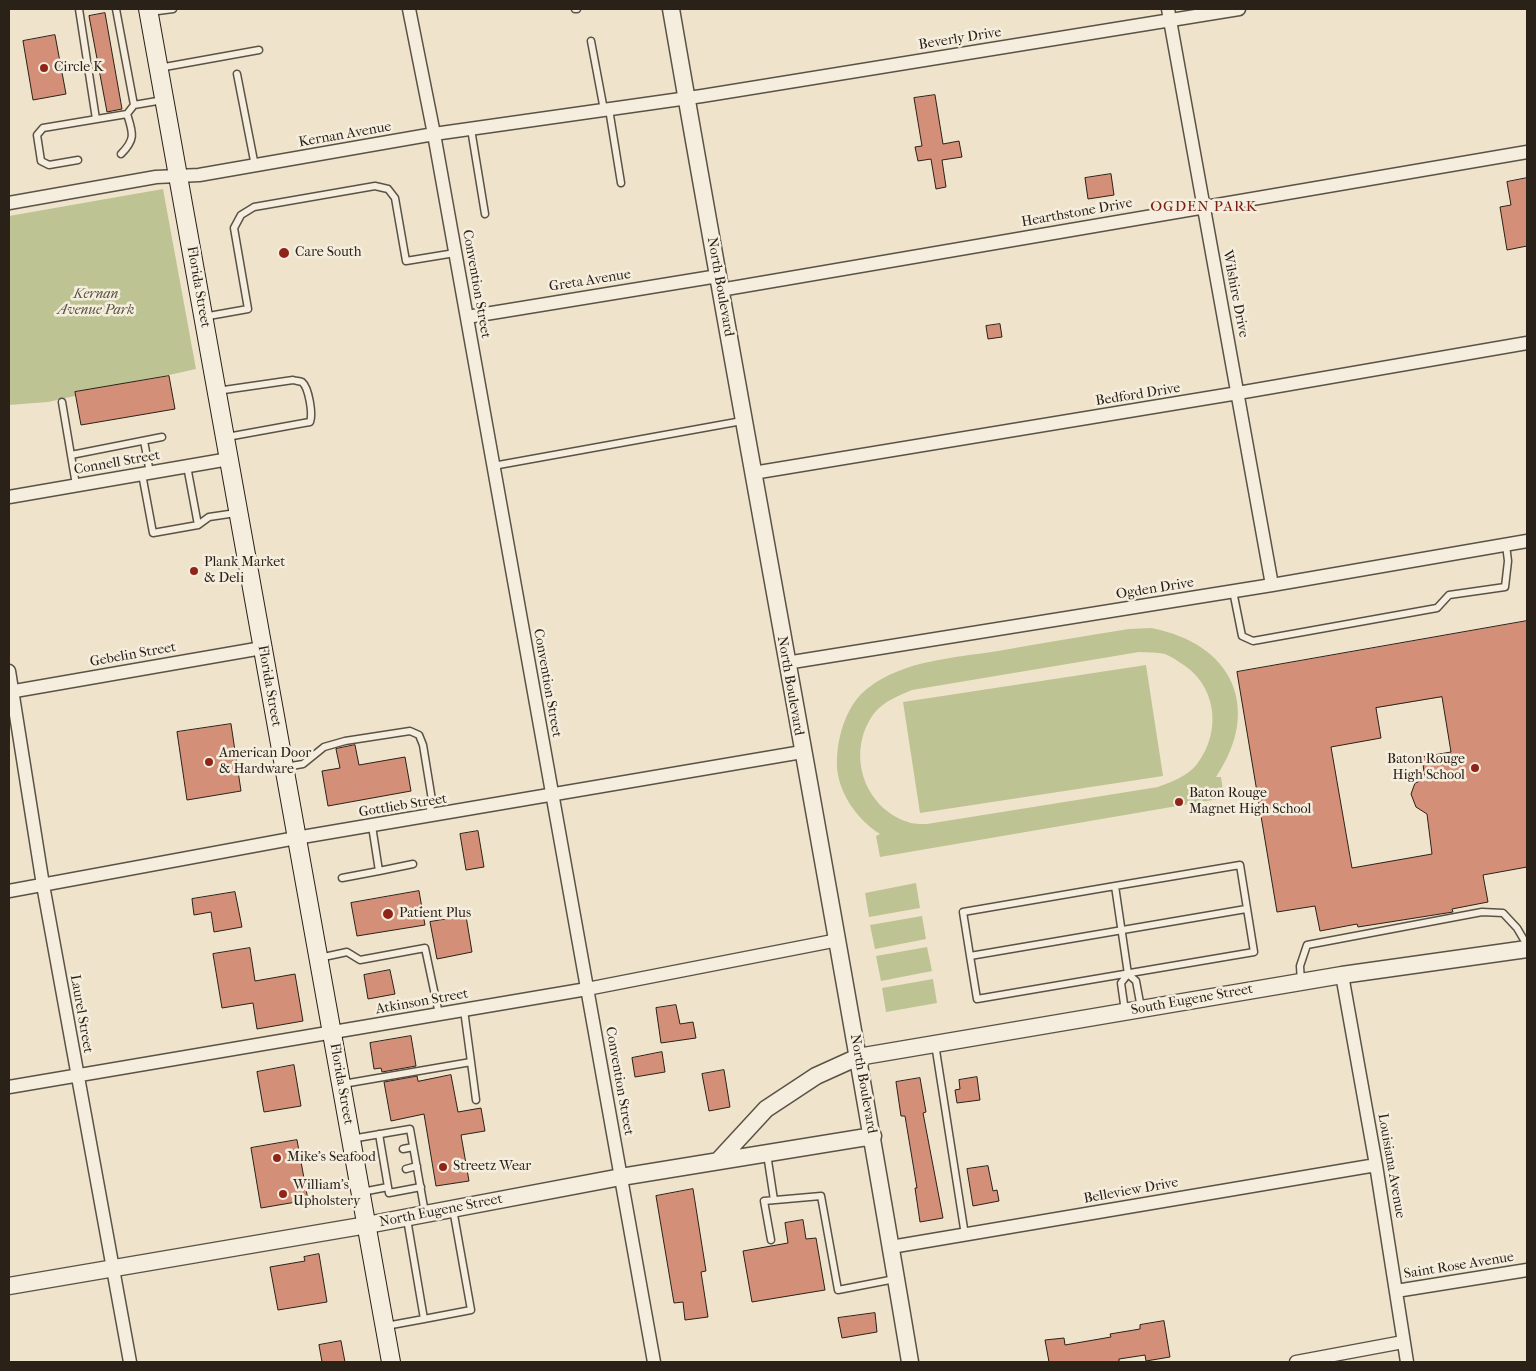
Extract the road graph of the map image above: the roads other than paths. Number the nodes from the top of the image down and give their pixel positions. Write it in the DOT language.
graph roads {
  1 [pos="79,9"];
  2 [pos="116,9"];
  3 [pos="173,9"];
  4 [pos="409,9"];
  5 [pos="671,9"];
  6 [pos="1239,9"];
  7 [pos="148,11"];
  8 [pos="1169,15"];
  9 [pos="591,41"];
  10 [pos="259,50"];
  11 [pos="158,68"];
  12 [pos="237,74"];
  13 [pos="686,98"];
  14 [pos="164,100"];
  15 [pos="134,105"];
  16 [pos="606,110"];
  17 [pos="127,114"];
  18 [pos="96,119"];
  19 [pos="471,129"];
  20 [pos="434,134"];
  21 [pos="1527,152"];
  22 [pos="121,154"];
  23 [pos="78,160"];
  24 [pos="255,166"];
  25 [pos="178,176"];
  26 [pos="621,183"];
  27 [pos="9,203"];
  28 [pos="1204,207"];
  29 [pos="485,214"];
  30 [pos="455,253"];
  31 [pos="719,283"];
  32 [pos="203,317"];
  33 [pos="467,317"];
  34 [pos="1527,342"];
  35 [pos="217,391"];
  36 [pos="1238,393"];
  37 [pos="62,402"];
  38 [pos="744,421"];
  39 [pos="162,437"];
  40 [pos="225,437"];
  41 [pos="144,441"];
  42 [pos="71,455"];
  43 [pos="230,459"];
  44 [pos="187,466"];
  45 [pos="493,466"];
  46 [pos="146,473"];
  47 [pos="753,473"];
  48 [pos="76,485"];
  49 [pos="9,497"];
  50 [pos="239,512"];
  51 [pos="198,525"];
  52 [pos="1527,541"];
  53 [pos="1506,545"];
  54 [pos="1272,585"];
  55 [pos="1233,591"];
  56 [pos="262,648"];
  57 [pos="786,662"];
  58 [pos="9,671"];
  59 [pos="11,692"];
  60 [pos="802,752"];
  61 [pos="283,768"];
  62 [pos="552,796"];
  63 [pos="428,817"];
  64 [pos="372,826"];
  65 [pos="296,838"];
  66 [pos="413,864"];
  67 [pos="379,871"];
  68 [pos="342,878"];
  69 [pos="42,885"];
  70 [pos="1115,886"];
  71 [pos="9,891"];
  72 [pos="1246,909"];
  73 [pos="1121,930"];
  74 [pos="838,940"];
  75 [pos="1527,945"];
  76 [pos="1527,949"];
  77 [pos="970,956"];
  78 [pos="318,958"];
  79 [pos="1128,974"];
  80 [pos="1342,975"];
  81 [pos="1301,982"];
  82 [pos="587,988"];
  83 [pos="464,1010"];
  84 [pos="1133,1010"];
  85 [pos="439,1014"];
  86 [pos="332,1033"];
  87 [pos="936,1044"];
  88 [pos="858,1058"];
  89 [pos="471,1062"];
  90 [pos="77,1076"];
  91 [pos="342,1084"];
  92 [pos="9,1087"];
  93 [pos="476,1100"];
  94 [pos="379,1134"];
  95 [pos="873,1136"];
  96 [pos="351,1139"];
  97 [pos="413,1147"];
  98 [pos="403,1149"];
  99 [pos="767,1153"];
  100 [pos="718,1161"];
  101 [pos="1376,1165"];
  102 [pos="417,1166"];
  103 [pos="406,1169"];
  104 [pos="622,1177"];
  105 [pos="388,1186"];
  106 [pos="421,1187"];
  107 [pos="361,1192"];
  108 [pos="774,1200"];
  109 [pos="453,1209"];
  110 [pos="426,1214"];
  111 [pos="406,1217"];
  112 [pos="367,1225"];
  113 [pos="965,1235"];
  114 [pos="771,1240"];
  115 [pos="891,1247"];
  116 [pos="113,1267"];
  117 [pos="1527,1270"];
  118 [pos="896,1279"];
  119 [pos="9,1286"];
  120 [pos="1396,1291"];
  121 [pos="424,1318"];
  122 [pos="384,1326"];
  123 [pos="1403,1342"];
  124 [pos="130,1362"];
  125 [pos="391,1362"];
  126 [pos="654,1362"];
  127 [pos="910,1362"];
  128 [pos="1296,1362"];
  129 [pos="1407,1362"];
  1 -- 18 [label="lane"];
  2 -- 15 [label="lane"];
  3 -- 7 [label="lane"];
  4 -- 20 [label="street, Convention Street"];
  5 -- 13 [label="street, North Boulevard"];
  6 -- 8 [label="street, Beverly Drive"];
  7 -- 11 [label="main road, Florida Street"];
  8 -- 13 [label="street, Beverly Drive"];
  8 -- 28 [label="street, Wilshire Drive"];
  9 -- 16 [label="lane"];
  10 -- 11 [label="lane"];
  11 -- 14 [label="main road, Florida Street"];
  12 -- 24 [label="lane"];
  13 -- 16 [label="street, Kernan Avenue"];
  13 -- 31 [label="street, North Boulevard"];
  14 -- 15 [label="lane"];
  14 -- 25 [label="main road, Florida Street"];
  15 -- 17 [label="lane"];
  16 -- 19 [label="street, Kernan Avenue"];
  16 -- 26 [label="lane"];
  17 -- 18 [label="lane"];
  17 -- 22 [label="lane"];
  18 -- 23 [label="lane"];
  19 -- 20 [label="street, Kernan Avenue"];
  19 -- 29 [label="lane"];
  20 -- 24 [label="street, Kernan Avenue"];
  20 -- 30 [label="street, Convention Street"];
  21 -- 28 [label="street, Hearthstone Drive"];
  24 -- 25 [label="street, Kernan Avenue"];
  25 -- 27 [label="street, Kernan Avenue"];
  25 -- 32 [label="main road, Florida Street"];
  28 -- 31 [label="street, Hearthstone Drive"];
  28 -- 36 [label="street, Wilshire Drive"];
  30 -- 32 [label="lane"];
  30 -- 33 [label="street, Convention Street"];
  31 -- 33 [label="street, Greta Avenue"];
  31 -- 38 [label="street, North Boulevard"];
  32 -- 35 [label="main road, Florida Street"];
  33 -- 45 [label="street, Convention Street"];
  34 -- 36 [label="street, Bedford Drive"];
  35 -- 40 [label="main road, Florida Street"];
  35 -- 40 [label="lane"];
  36 -- 47 [label="street, Bedford Drive"];
  36 -- 54 [label="street, Wilshire Drive"];
  37 -- 42 [label="lane"];
  38 -- 45 [label="lane"];
  38 -- 47 [label="street, North Boulevard"];
  39 -- 41 [label="lane"];
  40 -- 43 [label="main road, Florida Street"];
  41 -- 42 [label="lane"];
  41 -- 46 [label="lane"];
  42 -- 48 [label="lane"];
  43 -- 44 [label="street, Connell Street"];
  43 -- 50 [label="main road, Florida Street"];
  44 -- 46 [label="street, Connell Street"];
  44 -- 51 [label="lane"];
  45 -- 62 [label="street, Convention Street"];
  46 -- 48 [label="street, Connell Street"];
  46 -- 51 [label="lane"];
  47 -- 57 [label="street, North Boulevard"];
  48 -- 49 [label="street, Connell Street"];
  50 -- 51 [label="lane"];
  50 -- 56 [label="main road, Florida Street"];
  52 -- 53 [label="street, Ogden Drive"];
  53 -- 54 [label="street, Ogden Drive"];
  53 -- 55 [label="lane"];
  54 -- 55 [label="street, Ogden Drive"];
  55 -- 57 [label="street, Ogden Drive"];
  56 -- 59 [label="street, Gebelin Street"];
  56 -- 61 [label="main road, Florida Street"];
  57 -- 60 [label="street, North Boulevard"];
  58 -- 59 [label="street, Laurel Street"];
  59 -- 69 [label="street, Laurel Street"];
  60 -- 62 [label="street, Gottlieb Street"];
  60 -- 74 [label="street, North Boulevard"];
  61 -- 63 [label="lane"];
  61 -- 65 [label="main road, Florida Street"];
  62 -- 63 [label="street, Gottlieb Street"];
  62 -- 82 [label="street, Convention Street"];
  63 -- 64 [label="street, Gottlieb Street"];
  64 -- 65 [label="street, Gottlieb Street"];
  64 -- 67 [label="lane"];
  65 -- 69 [label="street, Gottlieb Street"];
  65 -- 78 [label="main road, Florida Street"];
  66 -- 67 [label="lane"];
  67 -- 68 [label="lane"];
  69 -- 71 [label="street, Gottlieb Street"];
  69 -- 90 [label="street, Laurel Street"];
  70 -- 72 [label="lane"];
  70 -- 73 [label="lane"];
  70 -- 77 [label="lane"];
  72 -- 73 [label="lane"];
  72 -- 79 [label="lane"];
  73 -- 77 [label="lane"];
  73 -- 79 [label="lane"];
  74 -- 82 [label="street, Atkinson Street"];
  74 -- 88 [label="street, North Boulevard"];
  75 -- 81 [label="lane"];
  76 -- 80 [label="street, South Eugene Street"];
  77 -- 79 [label="lane"];
  78 -- 85 [label="lane"];
  78 -- 86 [label="main road, Florida Street"];
  79 -- 84 [label="lane"];
  79 -- 84 [label="lane"];
  80 -- 81 [label="street, South Eugene Street"];
  80 -- 101 [label="street, Louisiana Avenue"];
  81 -- 84 [label="street, South Eugene Street"];
  82 -- 83 [label="street, Atkinson Street"];
  82 -- 104 [label="street, Convention Street"];
  83 -- 85 [label="street, Atkinson Street"];
  83 -- 89 [label="lane"];
  84 -- 87 [label="street, South Eugene Street"];
  85 -- 86 [label="street, Atkinson Street"];
  86 -- 90 [label="street, Atkinson Street"];
  86 -- 91 [label="main road, Florida Street"];
  87 -- 88 [label="street, South Eugene Street"];
  87 -- 113 [label="lane"];
  88 -- 95 [label="street, North Boulevard"];
  88 -- 100 [label="street, South Eugene Street"];
  89 -- 91 [label="lane"];
  89 -- 93 [label="lane"];
  90 -- 92 [label="street, Atkinson Street"];
  90 -- 116 [label="street, Laurel Street"];
  91 -- 96 [label="main road, Florida Street"];
  94 -- 96 [label="lane"];
  94 -- 97 [label="lane"];
  94 -- 105 [label="lane"];
  95 -- 99 [label="street, North Eugene Street"];
  95 -- 115 [label="street, North Boulevard"];
  96 -- 107 [label="main road, Florida Street"];
  97 -- 98 [label="lane"];
  97 -- 102 [label="lane"];
  99 -- 100 [label="street, North Eugene Street"];
  99 -- 108 [label="lane"];
  100 -- 104 [label="street, North Eugene Street"];
  101 -- 113 [label="street, Belleview Drive"];
  101 -- 120 [label="street, Louisiana Avenue"];
  102 -- 103 [label="lane"];
  102 -- 106 [label="lane"];
  104 -- 109 [label="street, North Eugene Street"];
  104 -- 126 [label="street, Convention Street"];
  105 -- 106 [label="lane"];
  105 -- 107 [label="lane"];
  106 -- 110 [label="lane"];
  107 -- 112 [label="main road, Florida Street"];
  108 -- 114 [label="lane"];
  108 -- 118 [label="lane"];
  109 -- 110 [label="street, North Eugene Street"];
  109 -- 121 [label="lane"];
  110 -- 111 [label="street, North Eugene Street"];
  111 -- 112 [label="street, North Eugene Street"];
  111 -- 121 [label="lane"];
  112 -- 116 [label="street, North Eugene Street"];
  112 -- 122 [label="main road, Florida Street"];
  113 -- 115 [label="street, Belleview Drive"];
  115 -- 118 [label="street, North Boulevard"];
  116 -- 119 [label="street, North Eugene Street"];
  116 -- 124 [label="street, Laurel Street"];
  117 -- 120 [label="street, Saint Rose Avenue"];
  118 -- 127 [label="street, North Boulevard"];
  120 -- 123 [label="street, Louisiana Avenue"];
  121 -- 122 [label="lane"];
  122 -- 125 [label="main road, Florida Street"];
  123 -- 128 [label="street"];
  123 -- 129 [label="street, Louisiana Avenue"];
}
